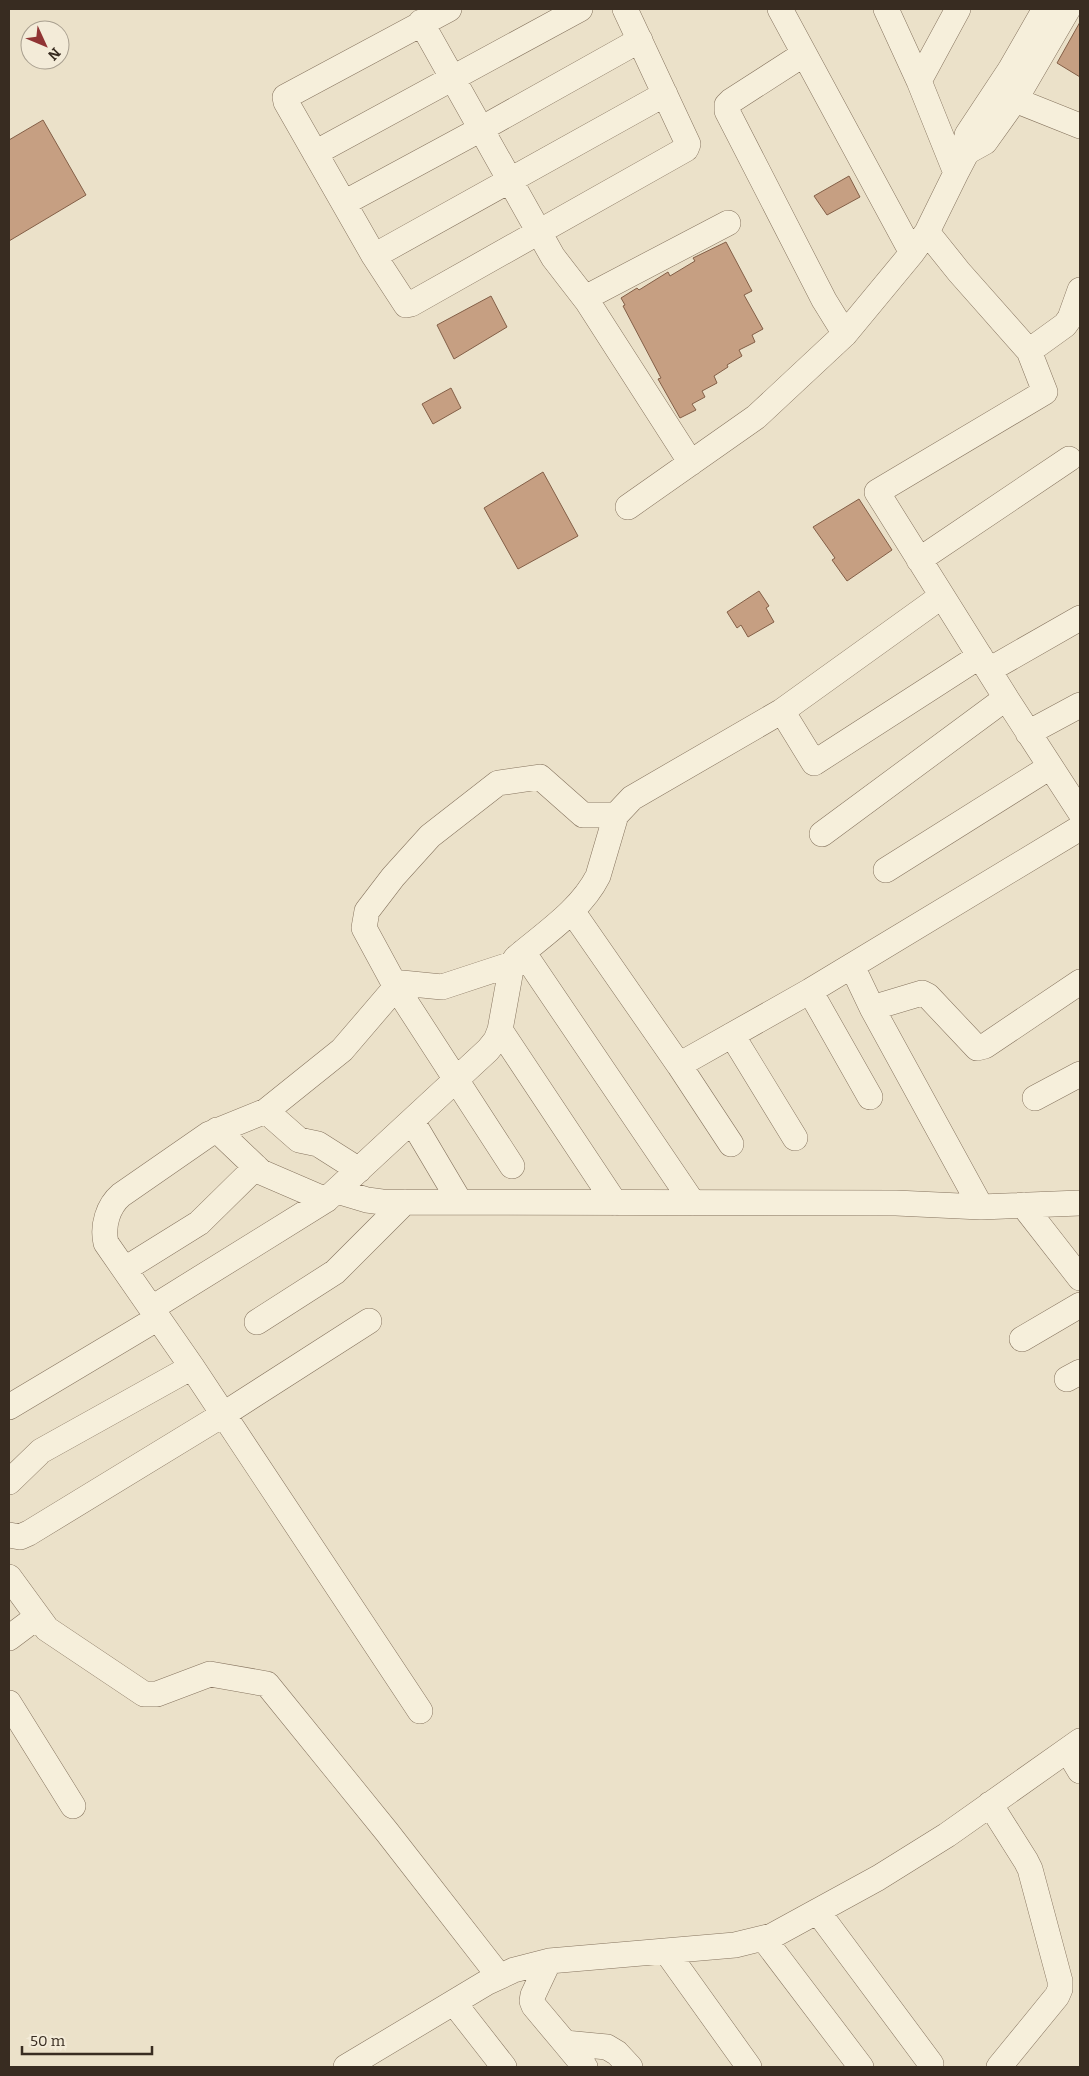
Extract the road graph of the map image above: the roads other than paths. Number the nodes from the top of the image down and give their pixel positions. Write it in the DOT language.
graph roads {
  1 [pos="449,9"];
  2 [pos="580,9"];
  3 [pos="625,9"];
  4 [pos="780,9"];
  5 [pos="886,9"];
  6 [pos="958,9"];
  7 [pos="1045,9"];
  8 [pos="1068,9"];
  9 [pos="421,22"];
  10 [pos="640,40"];
  11 [pos="804,54"];
  12 [pos="452,78"];
  13 [pos="919,80"];
  14 [pos="665,94"];
  15 [pos="1015,100"];
  16 [pos="1080,126"];
  17 [pos="481,129"];
  18 [pos="315,153"];
  19 [pos="962,162"];
  20 [pos="510,180"];
  21 [pos="344,203"];
  22 [pos="728,223"];
  23 [pos="539,232"];
  24 [pos="927,232"];
  25 [pos="912,253"];
  26 [pos="374,256"];
  27 [pos="1080,290"];
  28 [pos="585,298"];
  29 [pos="845,334"];
  30 [pos="1029,351"];
  31 [pos="1069,459"];
  32 [pos="691,463"];
  33 [pos="628,507"];
  34 [pos="919,560"];
  35 [pos="942,596"];
  36 [pos="1080,618"];
  37 [pos="984,663"];
  38 [pos="1006,698"];
  39 [pos="1080,705"];
  40 [pos="782,711"];
  41 [pos="1028,733"];
  42 [pos="1050,767"];
  43 [pos="616,815"];
  44 [pos="1080,815"];
  45 [pos="822,834"];
  46 [pos="886,870"];
  47 [pos="572,911"];
  48 [pos="518,958"];
  49 [pos="852,966"];
  50 [pos="1080,982"];
  51 [pos="396,987"];
  52 [pos="810,991"];
  53 [pos="872,1008"];
  54 [pos="500,1030"];
  55 [pos="732,1036"];
  56 [pos="679,1065"];
  57 [pos="1080,1074"];
  58 [pos="456,1080"];
  59 [pos="870,1097"];
  60 [pos="1035,1098"];
  61 [pos="266,1111"];
  62 [pos="412,1121"];
  63 [pos="217,1130"];
  64 [pos="795,1138"];
  65 [pos="731,1144"];
  66 [pos="512,1166"];
  67 [pos="256,1167"];
  68 [pos="359,1170"];
  69 [pos="332,1195"];
  70 [pos="405,1202"];
  71 [pos="460,1202"];
  72 [pos="615,1203"];
  73 [pos="693,1203"];
  74 [pos="1080,1203"];
  75 [pos="1023,1205"];
  76 [pos="981,1207"];
  77 [pos="125,1269"];
  78 [pos="1080,1278"];
  79 [pos="1080,1305"];
  80 [pos="155,1313"];
  81 [pos="369,1321"];
  82 [pos="257,1322"];
  83 [pos="1022,1339"];
  84 [pos="192,1367"];
  85 [pos="9,1406"];
  86 [pos="224,1414"];
  87 [pos="9,1482"];
  88 [pos="9,1535"];
  89 [pos="9,1577"];
  90 [pos="38,1617"];
  91 [pos="9,1638"];
  92 [pos="9,1703"];
  93 [pos="420,1711"];
  94 [pos="1076,1754"];
  95 [pos="990,1804"];
  96 [pos="73,1806"];
  97 [pos="818,1912"];
  98 [pos="764,1938"];
  99 [pos="666,1951"];
  100 [pos="550,1961"];
  101 [pos="500,1976"];
  102 [pos="454,2003"];
  103 [pos="565,2043"];
  104 [pos="931,2064"];
  105 [pos="346,2067"];
  106 [pos="504,2067"];
  107 [pos="585,2067"];
  108 [pos="630,2067"];
  109 [pos="749,2067"];
  110 [pos="861,2067"];
  111 [pos="999,2067"];
  1 -- 9 [label="street"];
  2 -- 12 [label="street"];
  3 -- 10 [label="street"];
  4 -- 11 [label="street"];
  5 -- 13 [label="street"];
  6 -- 13 [label="street"];
  7 -- 19 [label="street"];
  8 -- 15 [label="street"];
  9 -- 12 [label="street"];
  9 -- 18 [label="street"];
  10 -- 14 [label="street"];
  10 -- 17 [label="street"];
  11 -- 25 [label="street"];
  11 -- 29 [label="street"];
  12 -- 17 [label="street"];
  12 -- 18 [label="street"];
  13 -- 19 [label="street"];
  14 -- 20 [label="street"];
  14 -- 23 [label="street"];
  15 -- 16 [label="street"];
  15 -- 19 [label="street"];
  17 -- 20 [label="street"];
  17 -- 21 [label="street"];
  18 -- 21 [label="street"];
  19 -- 24 [label="street"];
  20 -- 23 [label="street"];
  20 -- 26 [label="street"];
  21 -- 26 [label="street"];
  22 -- 28 [label="street"];
  23 -- 26 [label="street"];
  23 -- 28 [label="street"];
  24 -- 25 [label="street"];
  24 -- 30 [label="street"];
  25 -- 29 [label="street"];
  27 -- 30 [label="street"];
  28 -- 32 [label="street"];
  29 -- 32 [label="street"];
  30 -- 34 [label="street"];
  31 -- 34 [label="street"];
  32 -- 33 [label="street"];
  34 -- 35 [label="street"];
  35 -- 37 [label="street"];
  35 -- 40 [label="street"];
  36 -- 37 [label="street"];
  37 -- 38 [label="street"];
  37 -- 40 [label="street"];
  38 -- 41 [label="street"];
  38 -- 45 [label="street"];
  39 -- 41 [label="street"];
  40 -- 43 [label="street"];
  41 -- 42 [label="street"];
  42 -- 44 [label="street"];
  42 -- 46 [label="street"];
  43 -- 47 [label="street"];
  43 -- 51 [label="street"];
  44 -- 49 [label="street"];
  47 -- 48 [label="street"];
  47 -- 56 [label="street"];
  48 -- 51 [label="street"];
  48 -- 54 [label="street"];
  48 -- 73 [label="street"];
  49 -- 52 [label="street"];
  49 -- 53 [label="street"];
  50 -- 53 [label="street"];
  51 -- 58 [label="street"];
  51 -- 61 [label="street"];
  52 -- 55 [label="street"];
  52 -- 59 [label="street"];
  53 -- 76 [label="street"];
  54 -- 58 [label="street"];
  54 -- 72 [label="street"];
  55 -- 56 [label="street"];
  55 -- 64 [label="street"];
  56 -- 65 [label="street"];
  57 -- 60 [label="street"];
  58 -- 62 [label="street"];
  58 -- 66 [label="street"];
  61 -- 63 [label="street"];
  61 -- 68 [label="street"];
  62 -- 68 [label="street"];
  62 -- 71 [label="street"];
  63 -- 67 [label="street"];
  63 -- 77 [label="street"];
  67 -- 69 [label="street"];
  67 -- 77 [label="street"];
  68 -- 69 [label="street"];
  69 -- 70 [label="street"];
  69 -- 80 [label="street"];
  70 -- 71 [label="street"];
  70 -- 82 [label="street"];
  71 -- 72 [label="street"];
  72 -- 73 [label="street"];
  73 -- 76 [label="street"];
  74 -- 75 [label="street"];
  75 -- 76 [label="street"];
  75 -- 78 [label="street"];
  77 -- 80 [label="street"];
  79 -- 83 [label="street"];
  80 -- 84 [label="street"];
  80 -- 85 [label="street"];
  81 -- 86 [label="street"];
  84 -- 86 [label="street"];
  84 -- 87 [label="street"];
  86 -- 88 [label="street"];
  86 -- 93 [label="street"];
  89 -- 90 [label="street"];
  90 -- 91 [label="street"];
  90 -- 101 [label="street"];
  92 -- 96 [label="street"];
  94 -- 95 [label="street"];
  95 -- 97 [label="street"];
  95 -- 111 [label="street"];
  97 -- 98 [label="street"];
  97 -- 104 [label="street"];
  98 -- 99 [label="street"];
  98 -- 110 [label="street"];
  99 -- 100 [label="street"];
  99 -- 109 [label="street"];
  100 -- 101 [label="street"];
  100 -- 103 [label="street"];
  101 -- 102 [label="street"];
  102 -- 105 [label="street"];
  102 -- 106 [label="street"];
  103 -- 107 [label="street"];
  103 -- 108 [label="street"];
}
